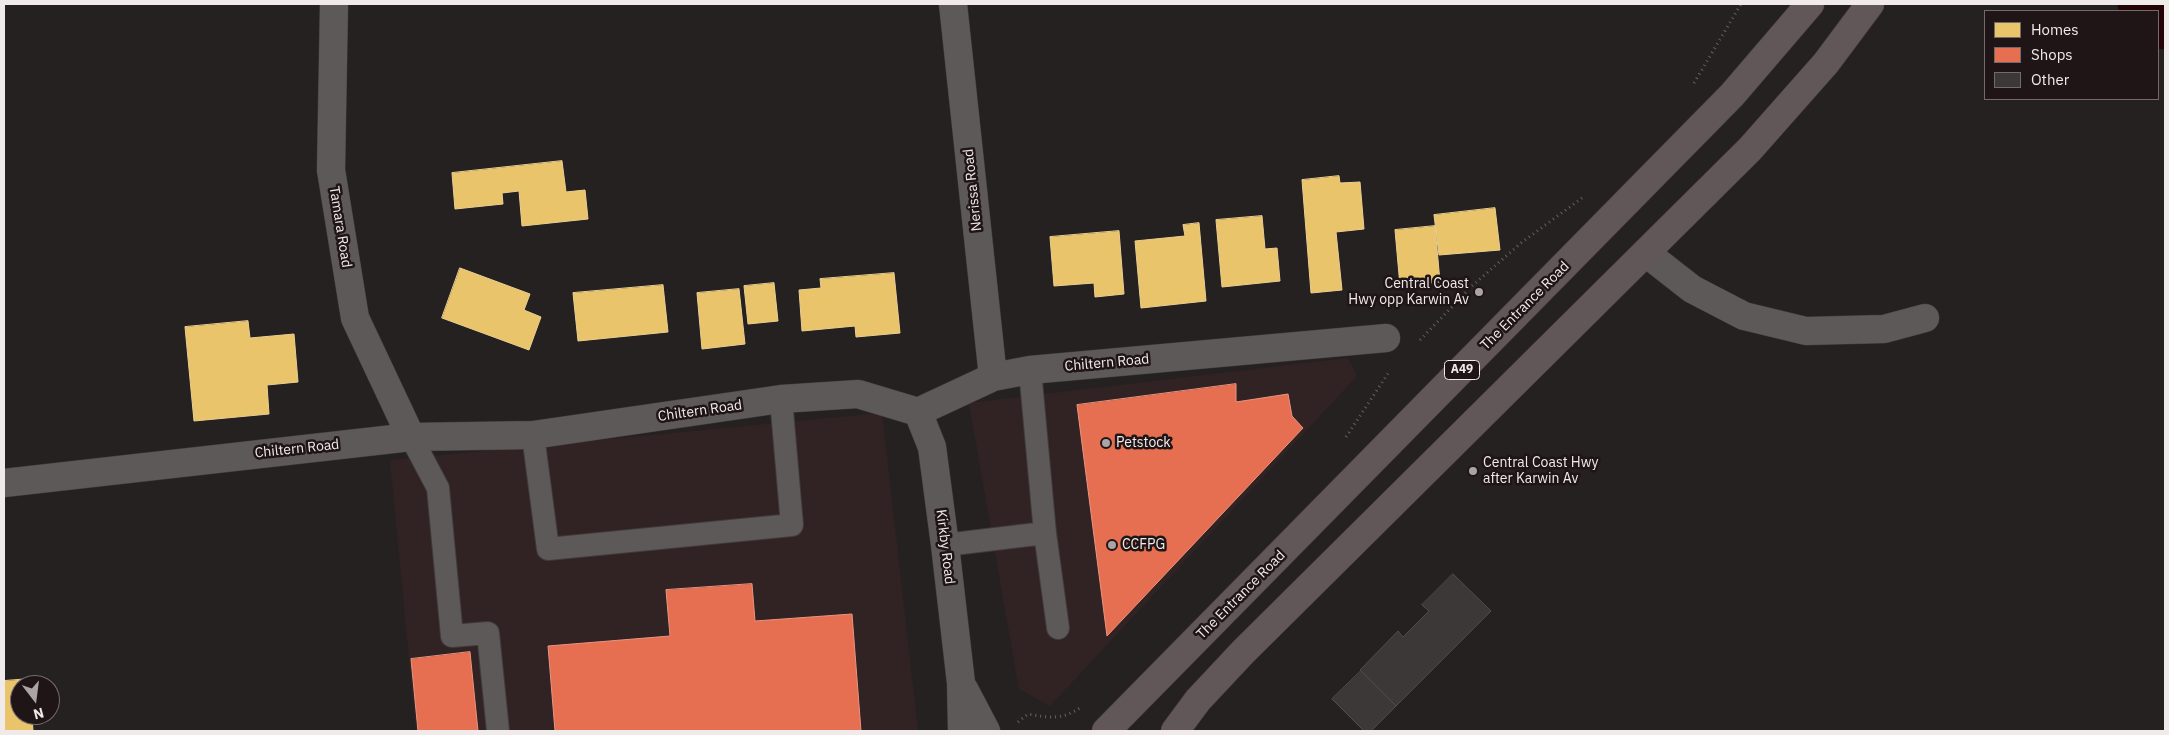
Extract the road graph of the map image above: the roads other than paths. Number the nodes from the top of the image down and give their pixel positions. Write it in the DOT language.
graph roads {
  1 [pos="334,4"];
  2 [pos="953,4"];
  3 [pos="1810,4"];
  4 [pos="1870,4"];
  5 [pos="1646,253"];
  6 [pos="1925,318"];
  7 [pos="1386,338"];
  8 [pos="1030,370"];
  9 [pos="993,377"];
  10 [pos="782,399"];
  11 [pos="918,412"];
  12 [pos="412,436"];
  13 [pos="533,436"];
  14 [pos="4,483"];
  15 [pos="1045,532"];
  16 [pos="945,545"];
  17 [pos="1058,628"];
  18 [pos="961,683"];
  19 [pos="498,731"];
  20 [pos="962,731"];
  21 [pos="986,731"];
  22 [pos="1106,731"];
  23 [pos="1175,731"];
  1 -- 12 [label="street, Tamara Road"];
  2 -- 9 [label="street, Nerissa Road"];
  3 -- 22 [label="highway, The Entrance Road / A49"];
  4 -- 5 [label="highway"];
  5 -- 6 [label="street"];
  5 -- 23 [label="highway"];
  7 -- 8 [label="street, Chiltern Road"];
  8 -- 9 [label="street, Chiltern Road"];
  8 -- 15 [label="lane"];
  9 -- 11 [label="street, Chiltern Road"];
  10 -- 11 [label="street, Chiltern Road"];
  10 -- 13 [label="street, Chiltern Road"];
  10 -- 13 [label="lane"];
  11 -- 16 [label="street, Kirkby Road"];
  12 -- 13 [label="street, Chiltern Road"];
  12 -- 14 [label="street, Chiltern Road"];
  12 -- 19 [label="lane"];
  15 -- 16 [label="lane"];
  15 -- 17 [label="lane"];
  16 -- 18 [label="street, Kirkby Road"];
  18 -- 20 [label="street, Kirkby Road"];
  18 -- 21 [label="street, Kirkby Road"];
}
